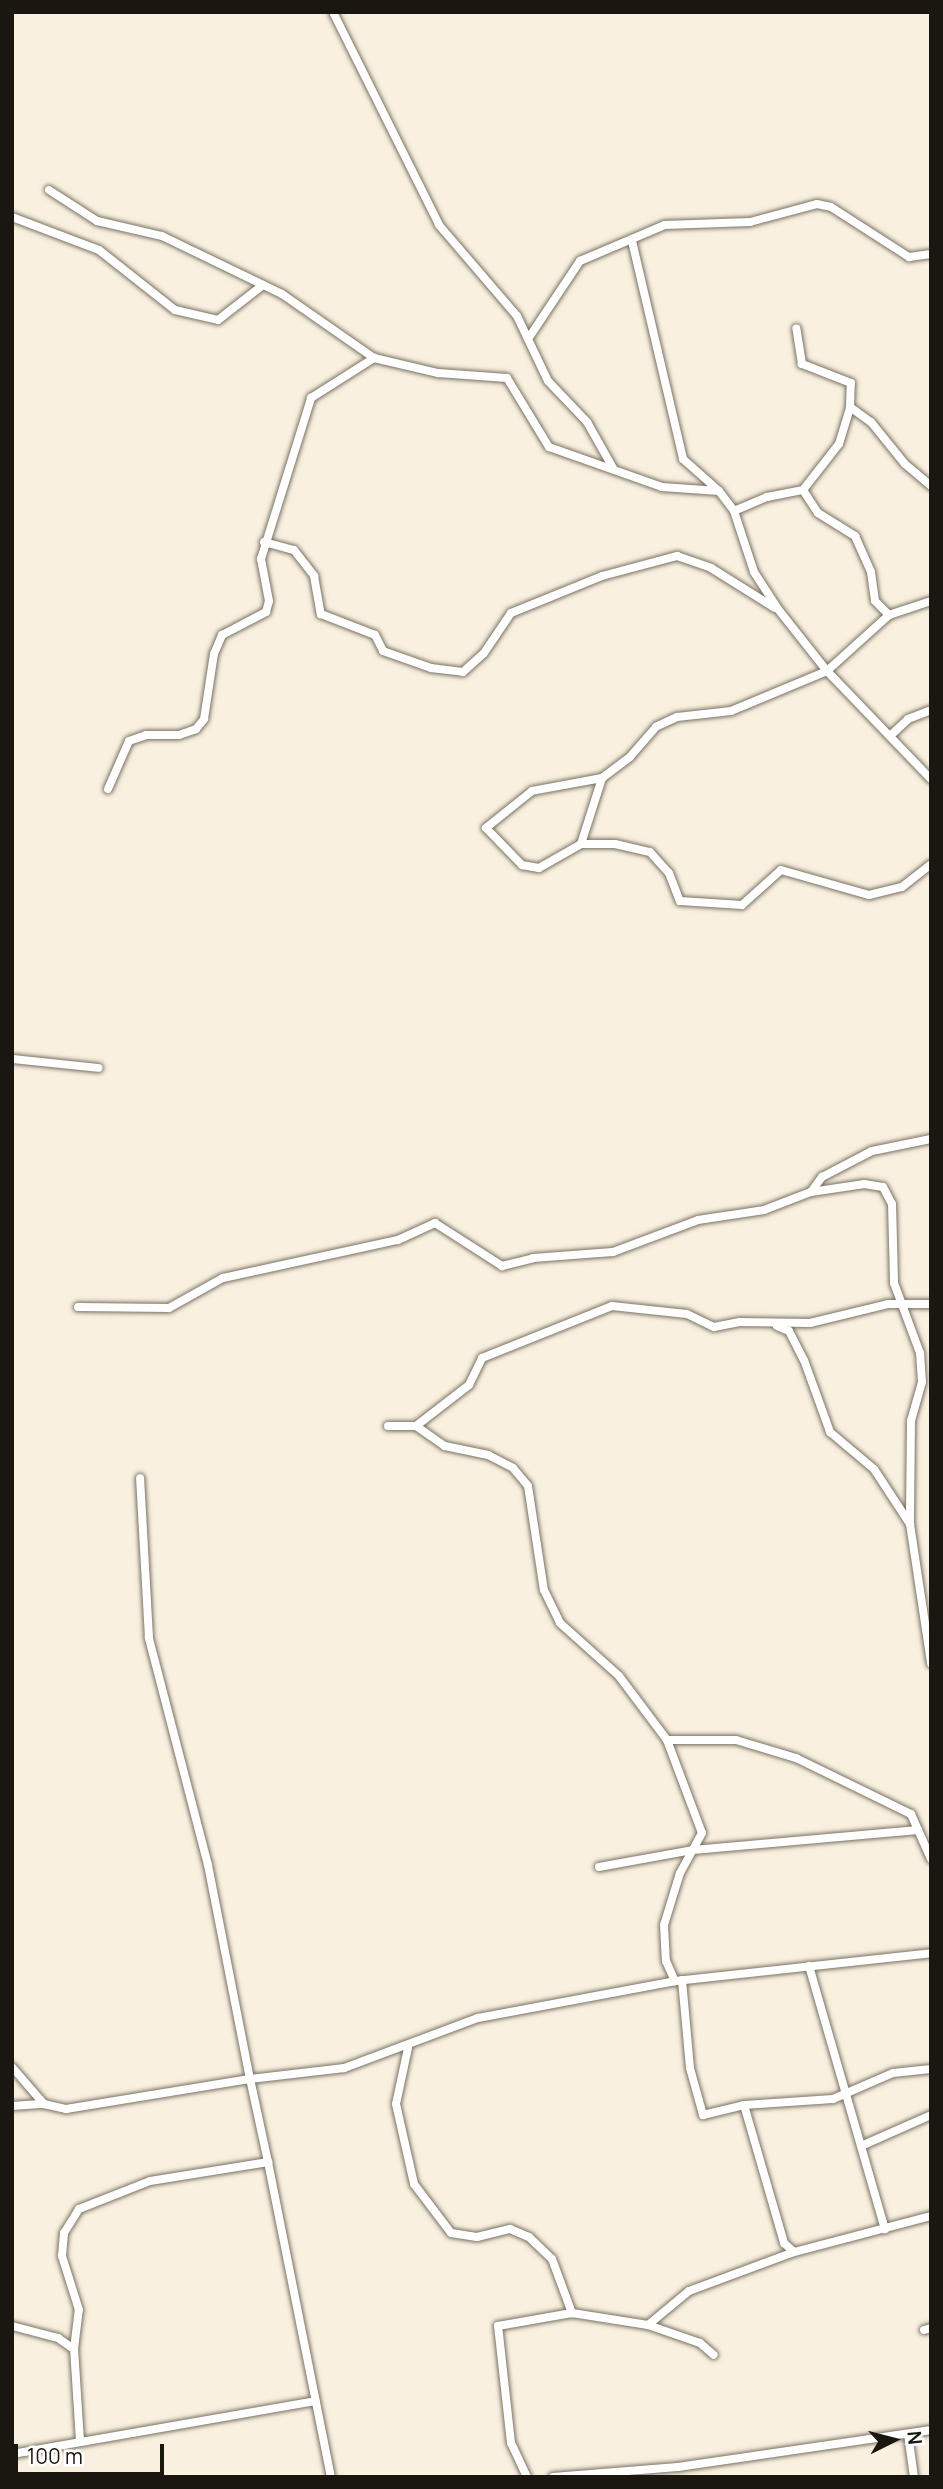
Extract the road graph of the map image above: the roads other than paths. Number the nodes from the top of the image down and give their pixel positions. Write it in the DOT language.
graph roads {
  1 [pos="333,12"];
  2 [pos="49,190"];
  3 [pos="12,217"];
  4 [pos="632,241"];
  5 [pos="931,254"];
  6 [pos="263,285"];
  7 [pos="796,328"];
  8 [pos="528,339"];
  9 [pos="374,358"];
  10 [pos="850,407"];
  11 [pos="613,468"];
  12 [pos="931,486"];
  13 [pos="803,490"];
  14 [pos="719,491"];
  15 [pos="734,511"];
  16 [pos="264,542"];
  17 [pos="931,601"];
  18 [pos="778,609"];
  19 [pos="889,615"];
  20 [pos="827,671"];
  21 [pos="931,710"];
  22 [pos="890,736"];
  23 [pos="602,778"];
  24 [pos="931,779"];
  25 [pos="108,789"];
  26 [pos="581,844"];
  27 [pos="931,864"];
  28 [pos="12,1059"];
  29 [pos="99,1068"];
  30 [pos="931,1139"];
  31 [pos="811,1192"];
  32 [pos="902,1304"];
  33 [pos="931,1304"];
  34 [pos="78,1307"];
  35 [pos="775,1325"];
  36 [pos="388,1426"];
  37 [pos="416,1426"];
  38 [pos="140,1478"];
  39 [pos="910,1524"];
  40 [pos="928,1619"];
  41 [pos="931,1663"];
  42 [pos="667,1740"];
  43 [pos="918,1830"];
  44 [pos="694,1850"];
  45 [pos="931,1859"];
  46 [pos="599,1867"];
  47 [pos="931,1953"];
  48 [pos="809,1966"];
  49 [pos="679,1981"];
  50 [pos="408,2048"];
  51 [pos="12,2067"];
  52 [pos="931,2069"];
  53 [pos="250,2079"];
  54 [pos="846,2093"];
  55 [pos="44,2104"];
  56 [pos="744,2105"];
  57 [pos="12,2106"];
  58 [pos="931,2115"];
  59 [pos="861,2146"];
  60 [pos="268,2162"];
  61 [pos="931,2216"];
  62 [pos="885,2229"];
  63 [pos="794,2252"];
  64 [pos="572,2314"];
  65 [pos="648,2325"];
  66 [pos="12,2326"];
  67 [pos="74,2349"];
  68 [pos="714,2355"];
  69 [pos="315,2401"];
  70 [pos="931,2430"];
  71 [pos="908,2434"];
  72 [pos="80,2441"];
  73 [pos="12,2454"];
  74 [pos="618,2474"];
  75 [pos="331,2477"];
  76 [pos="527,2477"];
  77 [pos="553,2477"];
  78 [pos="914,2477"];
  1 -- 8 [label="street"];
  2 -- 6 [label="street"];
  3 -- 6 [label="street"];
  4 -- 5 [label="street"];
  4 -- 8 [label="street"];
  4 -- 14 [label="street"];
  6 -- 9 [label="street"];
  7 -- 10 [label="street"];
  8 -- 11 [label="street"];
  9 -- 11 [label="street"];
  9 -- 16 [label="street"];
  10 -- 12 [label="street"];
  10 -- 13 [label="street"];
  11 -- 14 [label="street"];
  13 -- 15 [label="street"];
  13 -- 19 [label="street"];
  14 -- 15 [label="street"];
  15 -- 18 [label="street"];
  16 -- 18 [label="street"];
  16 -- 25 [label="street"];
  17 -- 19 [label="street"];
  18 -- 20 [label="street"];
  19 -- 20 [label="street"];
  20 -- 22 [label="street"];
  20 -- 23 [label="street"];
  21 -- 22 [label="street"];
  22 -- 24 [label="street"];
  23 -- 26 [label="street"];
  23 -- 26 [label="street"];
  26 -- 27 [label="street"];
  28 -- 29 [label="street"];
  30 -- 31 [label="street"];
  31 -- 32 [label="street"];
  31 -- 34 [label="street"];
  32 -- 33 [label="street"];
  32 -- 35 [label="street"];
  32 -- 39 [label="street"];
  35 -- 37 [label="street"];
  35 -- 39 [label="street"];
  36 -- 37 [label="street"];
  37 -- 42 [label="street"];
  38 -- 53 [label="street"];
  39 -- 40 [label="street"];
  40 -- 41 [label="street"];
  42 -- 43 [label="street"];
  42 -- 44 [label="street"];
  43 -- 44 [label="street"];
  43 -- 45 [label="street"];
  44 -- 46 [label="street"];
  44 -- 49 [label="street"];
  47 -- 48 [label="street"];
  48 -- 49 [label="street"];
  48 -- 54 [label="street"];
  49 -- 50 [label="street"];
  49 -- 56 [label="street"];
  50 -- 53 [label="street"];
  50 -- 64 [label="street"];
  51 -- 55 [label="street"];
  52 -- 54 [label="street"];
  53 -- 55 [label="street"];
  53 -- 60 [label="street"];
  54 -- 56 [label="street"];
  54 -- 59 [label="street"];
  55 -- 57 [label="street"];
  56 -- 63 [label="street"];
  58 -- 59 [label="street"];
  59 -- 62 [label="street"];
  60 -- 67 [label="street"];
  60 -- 69 [label="street"];
  61 -- 62 [label="street"];
  62 -- 63 [label="street"];
  63 -- 65 [label="street"];
  64 -- 65 [label="street"];
  64 -- 76 [label="street"];
  65 -- 68 [label="street"];
  66 -- 67 [label="street"];
  67 -- 72 [label="street"];
  69 -- 72 [label="street"];
  69 -- 75 [label="street"];
  70 -- 71 [label="street"];
  71 -- 74 [label="street"];
  71 -- 78 [label="street"];
  72 -- 73 [label="street"];
  74 -- 77 [label="street"];
}
